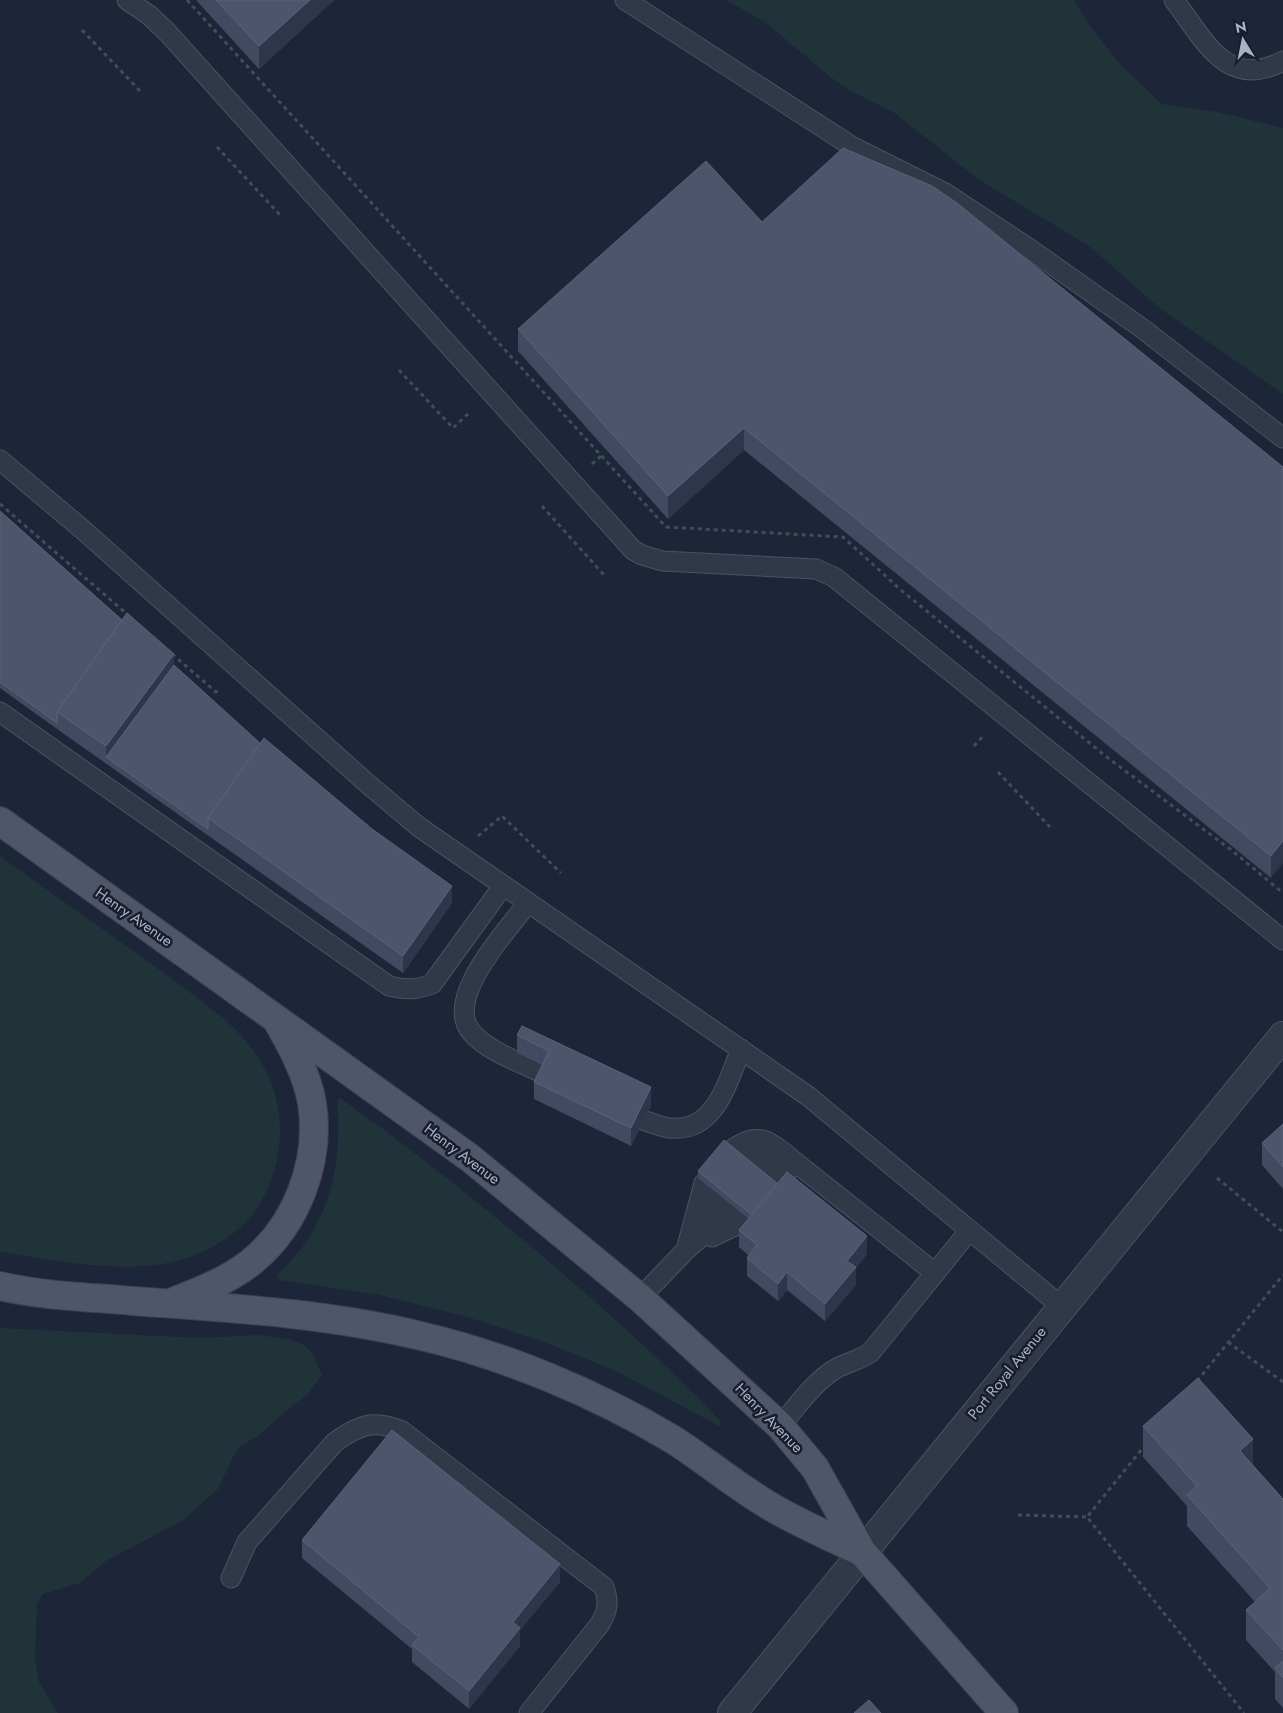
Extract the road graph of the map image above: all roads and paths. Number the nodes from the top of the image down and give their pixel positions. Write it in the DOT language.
graph roads {
  1 [pos="127,0"];
  2 [pos="187,0"];
  3 [pos="625,0"];
  4 [pos="1174,0"];
  5 [pos="82,30"];
  6 [pos="1283,61"];
  7 [pos="141,92"];
  8 [pos="217,146"];
  9 [pos="280,215"];
  10 [pos="400,370"];
  11 [pos="491,394"];
  12 [pos="1283,438"];
  13 [pos="601,456"];
  14 [pos="0,460"];
  15 [pos="592,464"];
  16 [pos="0,504"];
  17 [pos="542,506"];
  18 [pos="604,576"];
  19 [pos="133,620"];
  20 [pos="170,653"];
  21 [pos="222,685"];
  22 [pos="0,712"];
  23 [pos="988,732"];
  24 [pos="974,746"];
  25 [pos="998,772"];
  26 [pos="0,821"];
  27 [pos="1050,827"];
  28 [pos="472,841"];
  29 [pos="561,873"];
  30 [pos="503,886"];
  31 [pos="1283,893"];
  32 [pos="527,904"];
  33 [pos="1283,940"];
  34 [pos="276,1017"];
  35 [pos="1283,1036"];
  36 [pos="741,1049"];
  37 [pos="546,1075"];
  38 [pos="643,1120"];
  39 [pos="730,1151"];
  40 [pos="781,1151"];
  41 [pos="1217,1178"];
  42 [pos="704,1183"];
  43 [pos="720,1196"];
  44 [pos="742,1213"];
  45 [pos="969,1230"];
  46 [pos="1283,1232"];
  47 [pos="686,1250"];
  48 [pos="935,1274"];
  49 [pos="1283,1275"];
  50 [pos="0,1286"];
  51 [pos="640,1298"];
  52 [pos="169,1304"];
  53 [pos="1061,1306"];
  54 [pos="1228,1342"];
  55 [pos="1283,1382"];
  56 [pos="1191,1388"];
  57 [pos="780,1426"];
  58 [pos="1148,1441"];
  59 [pos="1018,1514"];
  60 [pos="1086,1518"];
  61 [pos="862,1552"];
  62 [pos="230,1578"];
  63 [pos="529,1713"];
  64 [pos="732,1713"];
  65 [pos="1004,1713"];
  66 [pos="1244,1713"];
  1 -- 11 [label="lane"];
  2 -- 13 [label="path"];
  3 -- 12 [label="lane"];
  4 -- 6 [label="lane"];
  5 -- 7 [label="path"];
  8 -- 9 [label="path"];
  10 -- 11 [label="path"];
  11 -- 33 [label="lane"];
  13 -- 15 [label="path"];
  13 -- 31 [label="path"];
  14 -- 30 [label="lane"];
  16 -- 19 [label="path"];
  17 -- 18 [label="path"];
  20 -- 21 [label="path"];
  22 -- 30 [label="lane"];
  23 -- 24 [label="path"];
  25 -- 27 [label="path"];
  26 -- 34 [label="main road, Henry Avenue"];
  28 -- 29 [label="path"];
  30 -- 32 [label="lane"];
  32 -- 36 [label="lane"];
  32 -- 37 [label="lane"];
  34 -- 51 [label="main road, Henry Avenue"];
  34 -- 52 [label="main road"];
  35 -- 53 [label="street, Port Royal Avenue"];
  36 -- 38 [label="lane"];
  36 -- 45 [label="lane"];
  39 -- 40 [label="lane"];
  40 -- 40 [label="lane"];
  40 -- 48 [label="lane"];
  41 -- 46 [label="path"];
  42 -- 47 [label="lane"];
  43 -- 47 [label="lane"];
  44 -- 47 [label="lane"];
  45 -- 48 [label="lane"];
  45 -- 53 [label="lane"];
  47 -- 51 [label="lane"];
  48 -- 57 [label="lane"];
  49 -- 54 [label="path"];
  50 -- 52 [label="main road, Henry Avenue"];
  51 -- 57 [label="main road, Henry Avenue"];
  52 -- 61 [label="main road, Henry Avenue"];
  53 -- 61 [label="street, Port Royal Avenue"];
  54 -- 55 [label="path"];
  54 -- 56 [label="path"];
  57 -- 61 [label="main road, Henry Avenue"];
  58 -- 60 [label="path"];
  59 -- 60 [label="path"];
  60 -- 66 [label="path"];
  61 -- 64 [label="street, Port Royal Avenue"];
  61 -- 65 [label="main road, Henry Avenue"];
  62 -- 63 [label="lane"];
}
